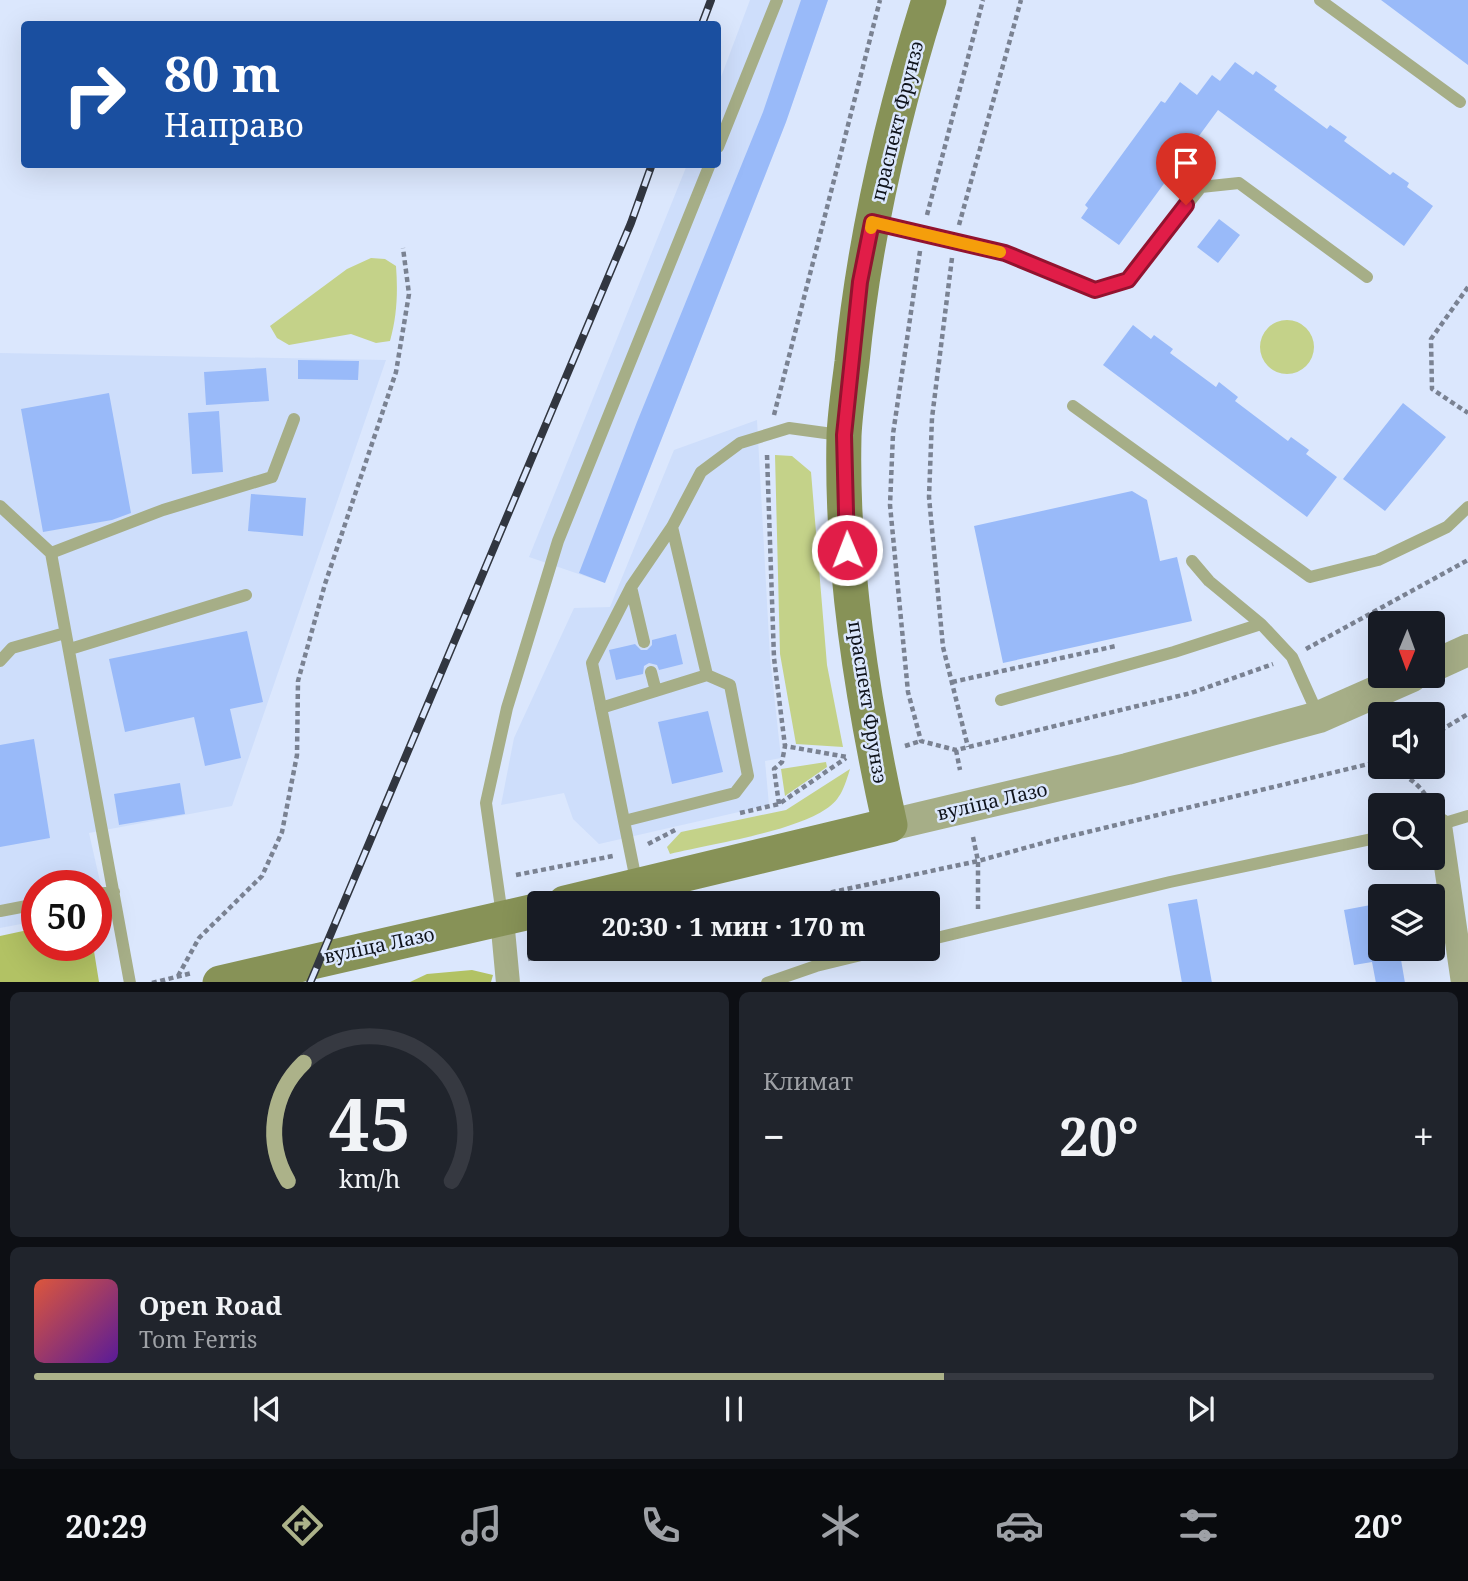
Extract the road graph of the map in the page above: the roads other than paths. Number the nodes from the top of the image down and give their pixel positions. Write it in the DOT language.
graph roads {
  1 [pos="777,0"];
  2 [pos="929,0"];
  3 [pos="1320,0"];
  4 [pos="1460,102"];
  5 [pos="721,140"];
  6 [pos="708,168"];
  7 [pos="872,222"];
  8 [pos="1367,277"];
  9 [pos="1073,405"];
  10 [pos="294,419"];
  11 [pos="844,435"];
  12 [pos="0,506"];
  13 [pos="1468,506"];
  14 [pos="672,527"];
  15 [pos="51,553"];
  16 [pos="1192,561"];
  17 [pos="631,587"];
  18 [pos="246,595"];
  19 [pos="1261,624"];
  20 [pos="65,633"];
  21 [pos="644,642"];
  22 [pos="70,649"];
  23 [pos="1468,650"];
  24 [pos="1446,660"];
  25 [pos="0,662"];
  26 [pos="651,672"];
  27 [pos="707,675"];
  28 [pos="1385,688"];
  29 [pos="656,691"];
  30 [pos="1001,700"];
  31 [pos="601,708"];
  32 [pos="1319,717"];
  33 [pos="1468,816"];
  34 [pos="1445,818"];
  35 [pos="624,821"];
  36 [pos="890,825"];
  37 [pos="1368,840"];
  38 [pos="1444,870"];
  39 [pos="637,885"];
  40 [pos="613,891"];
  41 [pos="114,892"];
  42 [pos="21,907"];
  43 [pos="0,911"];
  44 [pos="527,912"];
  45 [pos="502,919"];
  46 [pos="940,937"];
  47 [pos="837,961"];
  48 [pos="508,973"];
  49 [pos="130,982"];
  50 [pos="220,982"];
  51 [pos="766,982"];
  52 [pos="1464,982"];
  1 -- 5 [label="lane"];
  2 -- 7 [label="main road, праспект Фрунзэ"];
  3 -- 4 [label="lane"];
  6 -- 45 [label="lane"];
  7 -- 8 [label="lane"];
  7 -- 11 [label="main road, праспект Фрунзэ"];
  9 -- 13 [label="lane"];
  10 -- 15 [label="lane"];
  11 -- 14 [label="lane"];
  11 -- 36 [label="main road, праспект Фрунзэ"];
  12 -- 15 [label="lane"];
  14 -- 17 [label="lane"];
  14 -- 27 [label="lane"];
  15 -- 20 [label="lane"];
  16 -- 19 [label="lane"];
  17 -- 21 [label="lane"];
  17 -- 31 [label="lane"];
  18 -- 22 [label="lane"];
  19 -- 30 [label="lane"];
  19 -- 32 [label="lane"];
  20 -- 22 [label="lane"];
  20 -- 25 [label="lane"];
  22 -- 41 [label="lane"];
  23 -- 24 [label="street"];
  26 -- 29 [label="lane"];
  27 -- 29 [label="lane"];
  27 -- 35 [label="lane"];
  28 -- 32 [label="street, вуліца Лазо"];
  29 -- 31 [label="lane"];
  31 -- 35 [label="lane"];
  32 -- 36 [label="street, вуліца Лазо"];
  33 -- 34 [label="lane"];
  35 -- 39 [label="lane"];
  36 -- 39 [label="main road, вуліца Лазо"];
  37 -- 46 [label="lane"];
  38 -- 52 [label="street"];
  39 -- 40 [label="main road, вуліца Лазо"];
  41 -- 49 [label="lane"];
  42 -- 43 [label="lane"];
  44 -- 45 [label="main road, вуліца Лазо"];
  45 -- 48 [label="street"];
  45 -- 50 [label="main road, вуліца Лазо"];
  47 -- 51 [label="lane"];
}
